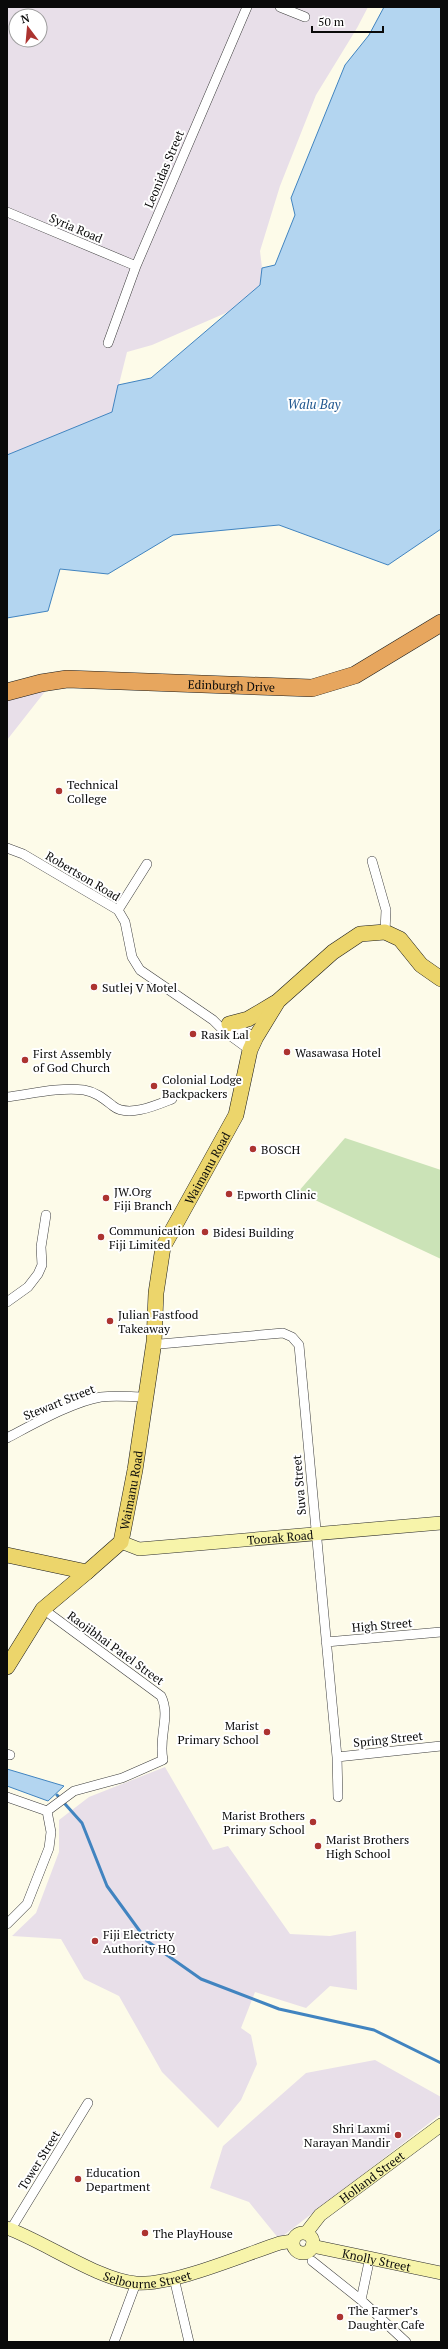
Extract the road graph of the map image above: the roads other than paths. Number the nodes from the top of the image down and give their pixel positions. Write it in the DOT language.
graph roads {
  1 [pos="247,7"];
  2 [pos="280,7"];
  3 [pos="305,18"];
  4 [pos="7,212"];
  5 [pos="136,266"];
  6 [pos="108,343"];
  7 [pos="441,623"];
  8 [pos="7,692"];
  9 [pos="7,848"];
  10 [pos="372,861"];
  11 [pos="147,864"];
  12 [pos="118,910"];
  13 [pos="385,932"];
  14 [pos="441,979"];
  15 [pos="278,1001"];
  16 [pos="213,1020"];
  17 [pos="229,1024"];
  18 [pos="253,1043"];
  19 [pos="7,1098"];
  20 [pos="172,1099"];
  21 [pos="46,1215"];
  22 [pos="7,1302"];
  23 [pos="154,1342"];
  24 [pos="145,1397"];
  25 [pos="7,1438"];
  26 [pos="441,1523"];
  27 [pos="315,1534"];
  28 [pos="121,1542"];
  29 [pos="7,1555"];
  30 [pos="87,1572"];
  31 [pos="43,1609"];
  32 [pos="441,1632"];
  33 [pos="326,1642"];
  34 [pos="7,1667"];
  35 [pos="441,1746"];
  36 [pos="337,1757"];
  37 [pos="7,1797"];
  38 [pos="338,1797"];
  39 [pos="47,1811"];
  40 [pos="7,1924"];
  41 [pos="88,2103"];
  42 [pos="441,2125"];
  43 [pos="9,2229"];
  44 [pos="306,2233"];
  45 [pos="293,2241"];
  46 [pos="312,2246"];
  47 [pos="370,2257"];
  48 [pos="312,2261"];
  49 [pos="441,2273"];
  50 [pos="174,2278"];
  51 [pos="136,2283"];
  52 [pos="361,2300"];
  53 [pos="114,2342"];
  54 [pos="189,2342"];
  55 [pos="406,2342"];
  1 -- 5 [label="street, Leonidas Street"];
  2 -- 3 [label="street"];
  4 -- 5 [label="street, Syria Road"];
  5 -- 6 [label="street, Leonidas Street"];
  7 -- 8 [label="highway, Edinburgh Drive"];
  9 -- 12 [label="street, Robertson Road"];
  10 -- 13 [label="street"];
  11 -- 12 [label="street"];
  12 -- 16 [label="street, Robertson Road"];
  13 -- 14 [label="main road"];
  13 -- 15 [label="main road, Waimanu Road"];
  15 -- 17 [label="main road"];
  15 -- 18 [label="main road, Waimanu Road"];
  16 -- 17 [label="street, Robertson Road"];
  16 -- 18 [label="street, Robertson Road"];
  17 -- 18 [label="street, Robertson Road"];
  18 -- 23 [label="main road, Waimanu Road"];
  19 -- 20 [label="street"];
  21 -- 22 [label="street"];
  23 -- 24 [label="main road, Waimanu Road"];
  23 -- 27 [label="street, Suva Street"];
  24 -- 25 [label="street, Stewart Street"];
  24 -- 28 [label="main road, Waimanu Road"];
  26 -- 27 [label="main road, Toorak Road"];
  27 -- 28 [label="main road, Toorak Road"];
  27 -- 33 [label="street, Suva Street"];
  28 -- 30 [label="main road"];
  29 -- 30 [label="main road"];
  30 -- 31 [label="main road"];
  31 -- 34 [label="main road"];
  31 -- 39 [label="street, Raojibhai Patel Street"];
  32 -- 33 [label="street, High Street"];
  33 -- 36 [label="street, Suva Street"];
  35 -- 36 [label="street, Spring Street"];
  36 -- 38 [label="street, Suva Street"];
  37 -- 39 [label="street"];
  39 -- 40 [label="street"];
  41 -- 43 [label="street, Tower Street"];
  42 -- 44 [label="main road, Holland Street"];
  43 -- 51 [label="main road, Selbourne Street"];
  44 -- 45 [label="main road"];
  44 -- 46 [label="main road"];
  45 -- 46 [label="main road"];
  45 -- 50 [label="main road, Selbourne Street"];
  46 -- 47 [label="main road, Knolly Street"];
  47 -- 49 [label="main road, Knolly Street"];
  47 -- 52 [label="street"];
  48 -- 52 [label="street"];
  50 -- 51 [label="main road, Selbourne Street"];
  50 -- 54 [label="street"];
  51 -- 53 [label="street"];
  52 -- 55 [label="street"];
}
